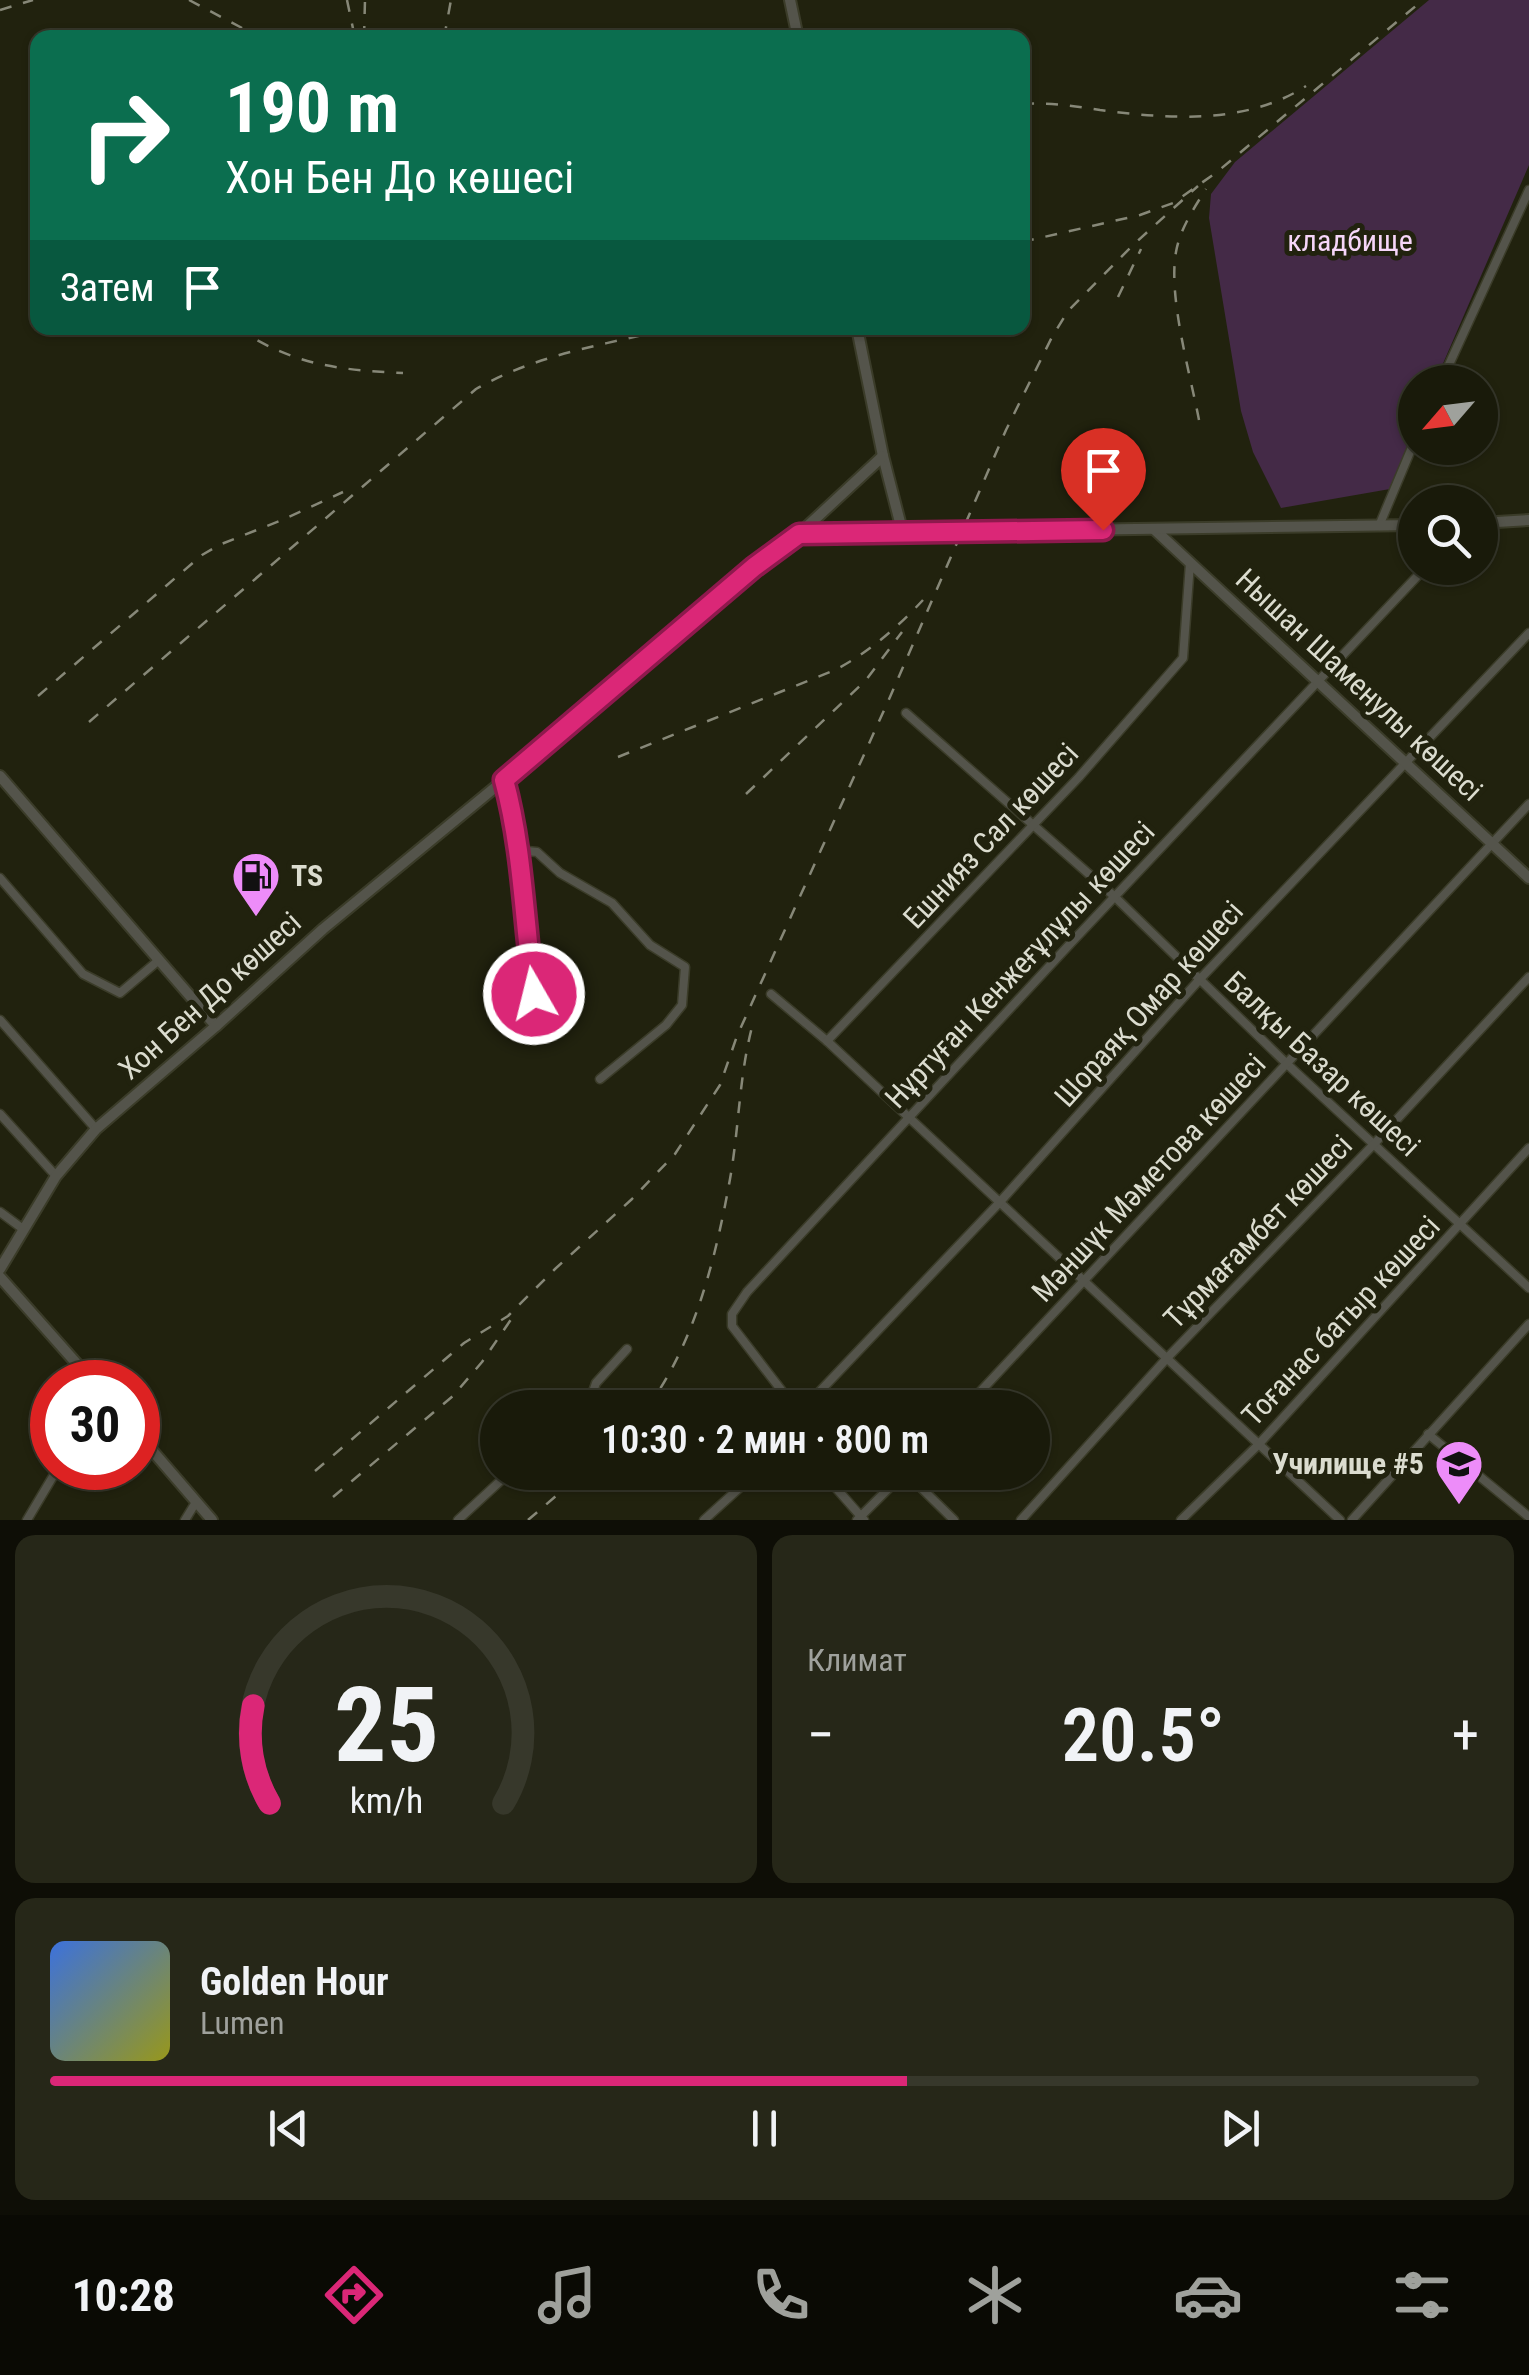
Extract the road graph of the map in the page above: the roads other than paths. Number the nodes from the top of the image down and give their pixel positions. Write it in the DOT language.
graph roads {
  1 [pos="790,0"];
  2 [pos="796,30"];
  3 [pos="1529,190"];
  4 [pos="857,335"];
  5 [pos="1449,365"];
  6 [pos="882,456"];
  7 [pos="1405,465"];
  8 [pos="1529,520"];
  9 [pos="1498,522"];
  10 [pos="1398,525"];
  11 [pos="1379,526"];
  12 [pos="1154,530"];
  13 [pos="799,534"];
  14 [pos="904,534"];
  15 [pos="1190,563"];
  16 [pos="1410,585"];
  17 [pos="1529,633"];
  18 [pos="1318,681"];
  19 [pos="906,713"];
  20 [pos="1406,763"];
  21 [pos="0,776"];
  22 [pos="504,780"];
  23 [pos="1529,804"];
  24 [pos="1033,825"];
  25 [pos="1493,843"];
  26 [pos="518,850"];
  27 [pos="0,878"];
  28 [pos="1529,878"];
  29 [pos="1115,897"];
  30 [pos="159,960"];
  31 [pos="1529,977"];
  32 [pos="1200,979"];
  33 [pos="771,994"];
  34 [pos="0,1020"];
  35 [pos="541,1020"];
  36 [pos="216,1026"];
  37 [pos="827,1041"];
  38 [pos="1287,1064"];
  39 [pos="600,1078"];
  40 [pos="0,1114"];
  41 [pos="909,1117"];
  42 [pos="96,1130"];
  43 [pos="1374,1144"];
  44 [pos="1529,1148"];
  45 [pos="56,1176"];
  46 [pos="999,1203"];
  47 [pos="0,1212"];
  48 [pos="1461,1224"];
  49 [pos="23,1229"];
  50 [pos="0,1269"];
  51 [pos="0,1278"];
  52 [pos="1084,1280"];
  53 [pos="1529,1288"];
  54 [pos="1529,1324"];
  55 [pos="627,1349"];
  56 [pos="1168,1358"];
  57 [pos="73,1360"];
  58 [pos="594,1390"];
  59 [pos="781,1390"];
  60 [pos="821,1390"];
  61 [pos="983,1390"];
  62 [pos="1428,1434"];
  63 [pos="1258,1445"];
  64 [pos="160,1460"];
  65 [pos="45,1490"];
  66 [pos="490,1490"];
  67 [pos="736,1490"];
  68 [pos="837,1490"];
  69 [pos="888,1490"];
  70 [pos="923,1490"];
  71 [pos="196,1502"];
  72 [pos="1528,1515"];
  73 [pos="860,1519"];
  74 [pos="27,1520"];
  75 [pos="185,1520"];
  76 [pos="212,1520"];
  77 [pos="458,1520"];
  78 [pos="704,1520"];
  79 [pos="954,1520"];
  80 [pos="1021,1520"];
  81 [pos="1181,1520"];
  82 [pos="1340,1520"];
  83 [pos="1352,1520"];
  1 -- 2 [label="street"];
  3 -- 5 [label="street"];
  4 -- 6 [label="street"];
  6 -- 13 [label="street, Хон Бен До көшесі"];
  6 -- 14 [label="street"];
  7 -- 11 [label="street"];
  8 -- 9 [label="street"];
  10 -- 11 [label="street"];
  11 -- 12 [label="street"];
  12 -- 14 [label="street"];
  12 -- 15 [label="street, Нышан Шаменулы көшесі"];
  13 -- 14 [label="street"];
  13 -- 22 [label="street, Хон Бен До көшесі"];
  15 -- 18 [label="street, Нышан Шаменулы көшесі"];
  15 -- 24 [label="street, Ешнияз Сал көшесі"];
  16 -- 18 [label="street, Нұртуған Кенжеғұлұлы көшесі"];
  17 -- 20 [label="street, Шораяқ Омар көшесі"];
  18 -- 20 [label="street, Нышан Шаменулы көшесі"];
  18 -- 29 [label="street, Нұртуған Кенжеғұлұлы көшесі"];
  19 -- 24 [label="street, Балқы Базар көшесі"];
  20 -- 25 [label="street, Нышан Шаменулы көшесі"];
  20 -- 32 [label="street, Шораяқ Омар көшесі"];
  21 -- 30 [label="street"];
  22 -- 26 [label="street"];
  22 -- 36 [label="street, Хон Бен До көшесі"];
  23 -- 25 [label="street, Мәншүк Мәметова көшесі"];
  24 -- 29 [label="street, Балқы Базар көшесі"];
  24 -- 37 [label="street, Ешнияз Сал көшесі"];
  25 -- 28 [label="street, Нышан Шаменулы көшесі"];
  25 -- 38 [label="street, Мәншүк Мәметова көшесі"];
  26 -- 35 [label="street"];
  26 -- 39 [label="street"];
  27 -- 30 [label="street"];
  29 -- 32 [label="street, Балқы Базар көшесі"];
  29 -- 41 [label="street, Нұртуған Кенжеғұлұлы көшесі"];
  30 -- 36 [label="street"];
  31 -- 43 [label="street, Тұрмағамбет көшесі"];
  32 -- 38 [label="street, Балқы Базар көшесі"];
  32 -- 46 [label="street, Шораяқ Омар көшесі"];
  33 -- 37 [label="street"];
  34 -- 42 [label="street"];
  36 -- 42 [label="street, Хон Бен До көшесі"];
  37 -- 41 [label="street"];
  38 -- 43 [label="street, Балқы Базар көшесі"];
  38 -- 52 [label="street, Мәншүк Мәметова көшесі"];
  40 -- 45 [label="street"];
  41 -- 46 [label="street"];
  41 -- 59 [label="street, Нұртуған Кенжеғұлұлы көшесі"];
  42 -- 45 [label="street, Хон Бен До көшесі"];
  43 -- 48 [label="street, Балқы Базар көшесі"];
  43 -- 56 [label="street, Тұрмағамбет көшесі"];
  44 -- 48 [label="street, Тоғанас батыр көшесі"];
  45 -- 49 [label="street, Хон Бен До көшесі"];
  46 -- 52 [label="street"];
  46 -- 60 [label="street, Шораяқ Омар көшесі"];
  47 -- 49 [label="street"];
  48 -- 53 [label="street, Балқы Базар көшесі"];
  48 -- 63 [label="street, Тоғанас батыр көшесі"];
  49 -- 50 [label="street, Хон Бен До көшесі"];
  51 -- 57 [label="street"];
  52 -- 56 [label="street"];
  52 -- 61 [label="street, Мәншүк Мәметова көшесі"];
  54 -- 62 [label="street"];
  55 -- 58 [label="street"];
  56 -- 63 [label="street"];
  56 -- 80 [label="street, Тұрмағамбет көшесі"];
  62 -- 72 [label="street"];
  62 -- 83 [label="street"];
  63 -- 81 [label="street, Тоғанас батыр көшесі"];
  63 -- 82 [label="street"];
  64 -- 71 [label="street"];
  65 -- 74 [label="street"];
  66 -- 77 [label="street"];
  67 -- 78 [label="street"];
  68 -- 73 [label="street"];
  69 -- 73 [label="street"];
  70 -- 79 [label="street"];
  71 -- 75 [label="street"];
  71 -- 76 [label="street"];
}
